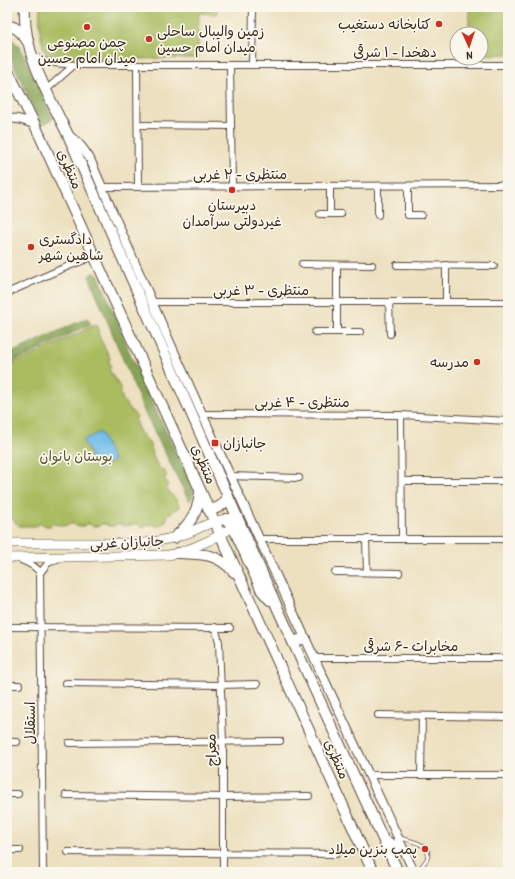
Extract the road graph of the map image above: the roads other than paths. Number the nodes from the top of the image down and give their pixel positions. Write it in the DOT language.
graph roads {
  1 [pos="26,7"];
  2 [pos="254,7"];
  3 [pos="7,26"];
  4 [pos="28,42"];
  5 [pos="32,55"];
  6 [pos="74,65"];
  7 [pos="137,65"];
  8 [pos="230,65"];
  9 [pos="252,65"];
  10 [pos="508,65"];
  11 [pos="8,73"];
  12 [pos="46,90"];
  13 [pos="7,119"];
  14 [pos="35,125"];
  15 [pos="138,125"];
  16 [pos="231,126"];
  17 [pos="68,135"];
  18 [pos="508,185"];
  19 [pos="232,186"];
  20 [pos="330,186"];
  21 [pos="378,186"];
  22 [pos="408,186"];
  23 [pos="102,187"];
  24 [pos="138,187"];
  25 [pos="320,214"];
  26 [pos="330,214"];
  27 [pos="341,214"];
  28 [pos="378,214"];
  29 [pos="421,215"];
  30 [pos="94,256"];
  31 [pos="302,264"];
  32 [pos="337,265"];
  33 [pos="372,265"];
  34 [pos="397,266"];
  35 [pos="446,266"];
  36 [pos="494,266"];
  37 [pos="7,293"];
  38 [pos="151,302"];
  39 [pos="337,302"];
  40 [pos="389,302"];
  41 [pos="446,302"];
  42 [pos="508,302"];
  43 [pos="315,332"];
  44 [pos="338,332"];
  45 [pos="360,332"];
  46 [pos="390,334"];
  47 [pos="202,414"];
  48 [pos="401,415"];
  49 [pos="508,421"];
  50 [pos="231,476"];
  51 [pos="298,478"];
  52 [pos="402,481"];
  53 [pos="508,481"];
  54 [pos="200,489"];
  55 [pos="228,496"];
  56 [pos="208,509"];
  57 [pos="214,521"];
  58 [pos="234,521"];
  59 [pos="220,535"];
  60 [pos="7,536"];
  61 [pos="170,539"];
  62 [pos="260,539"];
  63 [pos="366,539"];
  64 [pos="402,539"];
  65 [pos="508,539"];
  66 [pos="10,543"];
  67 [pos="195,548"];
  68 [pos="178,553"];
  69 [pos="9,558"];
  70 [pos="60,558"];
  71 [pos="247,559"];
  72 [pos="234,565"];
  73 [pos="335,572"];
  74 [pos="367,572"];
  75 [pos="399,573"];
  76 [pos="40,574"];
  77 [pos="240,579"];
  78 [pos="277,607"];
  79 [pos="7,627"];
  80 [pos="42,627"];
  81 [pos="215,627"];
  82 [pos="230,628"];
  83 [pos="305,638"];
  84 [pos="293,642"];
  85 [pos="314,658"];
  86 [pos="508,658"];
  87 [pos="66,684"];
  88 [pos="257,684"];
  89 [pos="7,685"];
  90 [pos="18,685"];
  91 [pos="221,685"];
  92 [pos="378,715"];
  93 [pos="422,716"];
  94 [pos="508,717"];
  95 [pos="223,741"];
  96 [pos="280,741"];
  97 [pos="7,742"];
  98 [pos="17,742"];
  99 [pos="69,742"];
  100 [pos="369,775"];
  101 [pos="421,776"];
  102 [pos="508,776"];
  103 [pos="7,794"];
  104 [pos="18,794"];
  105 [pos="66,795"];
  106 [pos="309,796"];
  107 [pos="224,797"];
  108 [pos="398,838"];
  109 [pos="384,840"];
  110 [pos="7,850"];
  111 [pos="20,850"];
  112 [pos="68,852"];
  113 [pos="405,852"];
  114 [pos="224,853"];
  115 [pos="336,854"];
  116 [pos="42,872"];
  117 [pos="223,872"];
  118 [pos="373,872"];
  119 [pos="398,872"];
  120 [pos="414,872"];
  121 [pos="418,872"];
  1 -- 4 [label="main road"];
  2 -- 9 [label="street"];
  3 -- 4 [label="main road"];
  4 -- 5 [label="main road, منتظری"];
  5 -- 6 [label="street, دهخدا - ۱ شرقی"];
  5 -- 12 [label="main road, منتظری"];
  6 -- 7 [label="street, دهخدا - ۱ شرقی"];
  6 -- 12 [label="street"];
  7 -- 8 [label="street, دهخدا - ۱ شرقی"];
  7 -- 15 [label="street"];
  8 -- 9 [label="street, دهخدا - ۱ شرقی"];
  8 -- 16 [label="street"];
  9 -- 10 [label="street, دهخدا - ۱ شرقی"];
  11 -- 14 [label="main road, منتظری"];
  12 -- 17 [label="main road, منتظری"];
  13 -- 14 [label="street"];
  14 -- 30 [label="main road, منتظری"];
  15 -- 16 [label="street"];
  15 -- 24 [label="street"];
  16 -- 19 [label="street"];
  17 -- 23 [label="street, منتظری"];
  17 -- 55 [label="main road, منتظری"];
  18 -- 22 [label="street, منتظری - ۲ غربی"];
  19 -- 20 [label="street, منتظری - ۲ غربی"];
  19 -- 24 [label="street, منتظری - ۲ غربی"];
  20 -- 21 [label="street, منتظری - ۲ غربی"];
  20 -- 26 [label="street"];
  21 -- 22 [label="street, منتظری - ۲ غربی"];
  21 -- 28 [label="street"];
  22 -- 29 [label="street"];
  23 -- 24 [label="street, منتظری - ۲ غربی"];
  23 -- 38 [label="street, منتظری"];
  25 -- 26 [label="street"];
  26 -- 27 [label="street"];
  30 -- 37 [label="street"];
  30 -- 54 [label="main road, منتظری"];
  31 -- 32 [label="street"];
  32 -- 33 [label="street"];
  32 -- 39 [label="street"];
  34 -- 35 [label="street"];
  35 -- 36 [label="street"];
  35 -- 41 [label="street"];
  38 -- 39 [label="street, منتظری - ۳ غربی"];
  38 -- 47 [label="street, منتظری"];
  39 -- 40 [label="street, منتظری - ۳ غربی"];
  39 -- 44 [label="street"];
  40 -- 41 [label="street, منتظری - ۳ غربی"];
  40 -- 46 [label="street"];
  41 -- 42 [label="street, منتظری - ۳ غربی"];
  43 -- 44 [label="street"];
  44 -- 45 [label="street"];
  47 -- 48 [label="street, منتظری - ۴ غربی"];
  47 -- 50 [label="street, منتظری"];
  48 -- 49 [label="street, منتظری - ۴ غربی"];
  48 -- 52 [label="street"];
  50 -- 51 [label="street"];
  50 -- 62 [label="street, منتظری"];
  52 -- 53 [label="street"];
  52 -- 64 [label="street"];
  54 -- 56 [label="main road, منتظری"];
  54 -- 61 [label="main road"];
  55 -- 56 [label="main road"];
  55 -- 58 [label="main road, منتظری"];
  56 -- 57 [label="main road, منتظری"];
  57 -- 58 [label="main road, جانبازان غربی"];
  57 -- 59 [label="main road, منتظری"];
  57 -- 61 [label="main road, جانبازان غربی"];
  58 -- 59 [label="main road, جانبازان غربی"];
  58 -- 71 [label="main road"];
  58 -- 78 [label="main road, منتظری"];
  59 -- 67 [label="main road, جانبازان غربی"];
  59 -- 72 [label="main road, منتظری"];
  60 -- 66 [label="lane"];
  61 -- 66 [label="main road, جانبازان غربی"];
  61 -- 67 [label="main road"];
  62 -- 63 [label="street"];
  62 -- 83 [label="street, منتظری"];
  63 -- 64 [label="street"];
  63 -- 74 [label="street"];
  64 -- 65 [label="street"];
  67 -- 68 [label="main road, جانبازان غربی"];
  68 -- 70 [label="main road, جانبازان غربی"];
  68 -- 77 [label="main road"];
  69 -- 70 [label="main road, جانبازان غربی"];
  69 -- 76 [label="street"];
  70 -- 76 [label="street"];
  71 -- 72 [label="main road"];
  71 -- 78 [label="main road"];
  72 -- 77 [label="main road, منتظری"];
  73 -- 74 [label="street"];
  74 -- 75 [label="street"];
  76 -- 80 [label="street, استقلال"];
  77 -- 118 [label="main road, منتظری"];
  78 -- 84 [label="main road, منتظری"];
  79 -- 80 [label="street"];
  80 -- 81 [label="street"];
  80 -- 116 [label="street, استقلال"];
  81 -- 82 [label="street"];
  81 -- 91 [label="street, معراج"];
  83 -- 84 [label="main road"];
  83 -- 85 [label="street, منتظری"];
  84 -- 109 [label="main road, منتظری"];
  85 -- 86 [label="street, مخابرات -۶ شرقی"];
  85 -- 100 [label="street, منتظری"];
  87 -- 91 [label="street"];
  88 -- 91 [label="street"];
  89 -- 90 [label="street"];
  91 -- 95 [label="street, معراج"];
  92 -- 93 [label="street"];
  93 -- 94 [label="street"];
  93 -- 101 [label="street"];
  95 -- 96 [label="street"];
  95 -- 99 [label="street"];
  95 -- 107 [label="street, معراج"];
  97 -- 98 [label="street"];
  100 -- 101 [label="street"];
  100 -- 108 [label="street, منتظری"];
  101 -- 102 [label="street"];
  103 -- 104 [label="street"];
  105 -- 107 [label="street"];
  106 -- 107 [label="street"];
  107 -- 114 [label="street, معراج"];
  108 -- 113 [label="street, منتظری"];
  108 -- 121 [label="lane"];
  109 -- 113 [label="main road"];
  109 -- 119 [label="main road, منتظری"];
  110 -- 111 [label="street"];
  112 -- 114 [label="street"];
  113 -- 120 [label="street, منتظری"];
  114 -- 115 [label="street"];
  114 -- 117 [label="street, معراج"];
}
